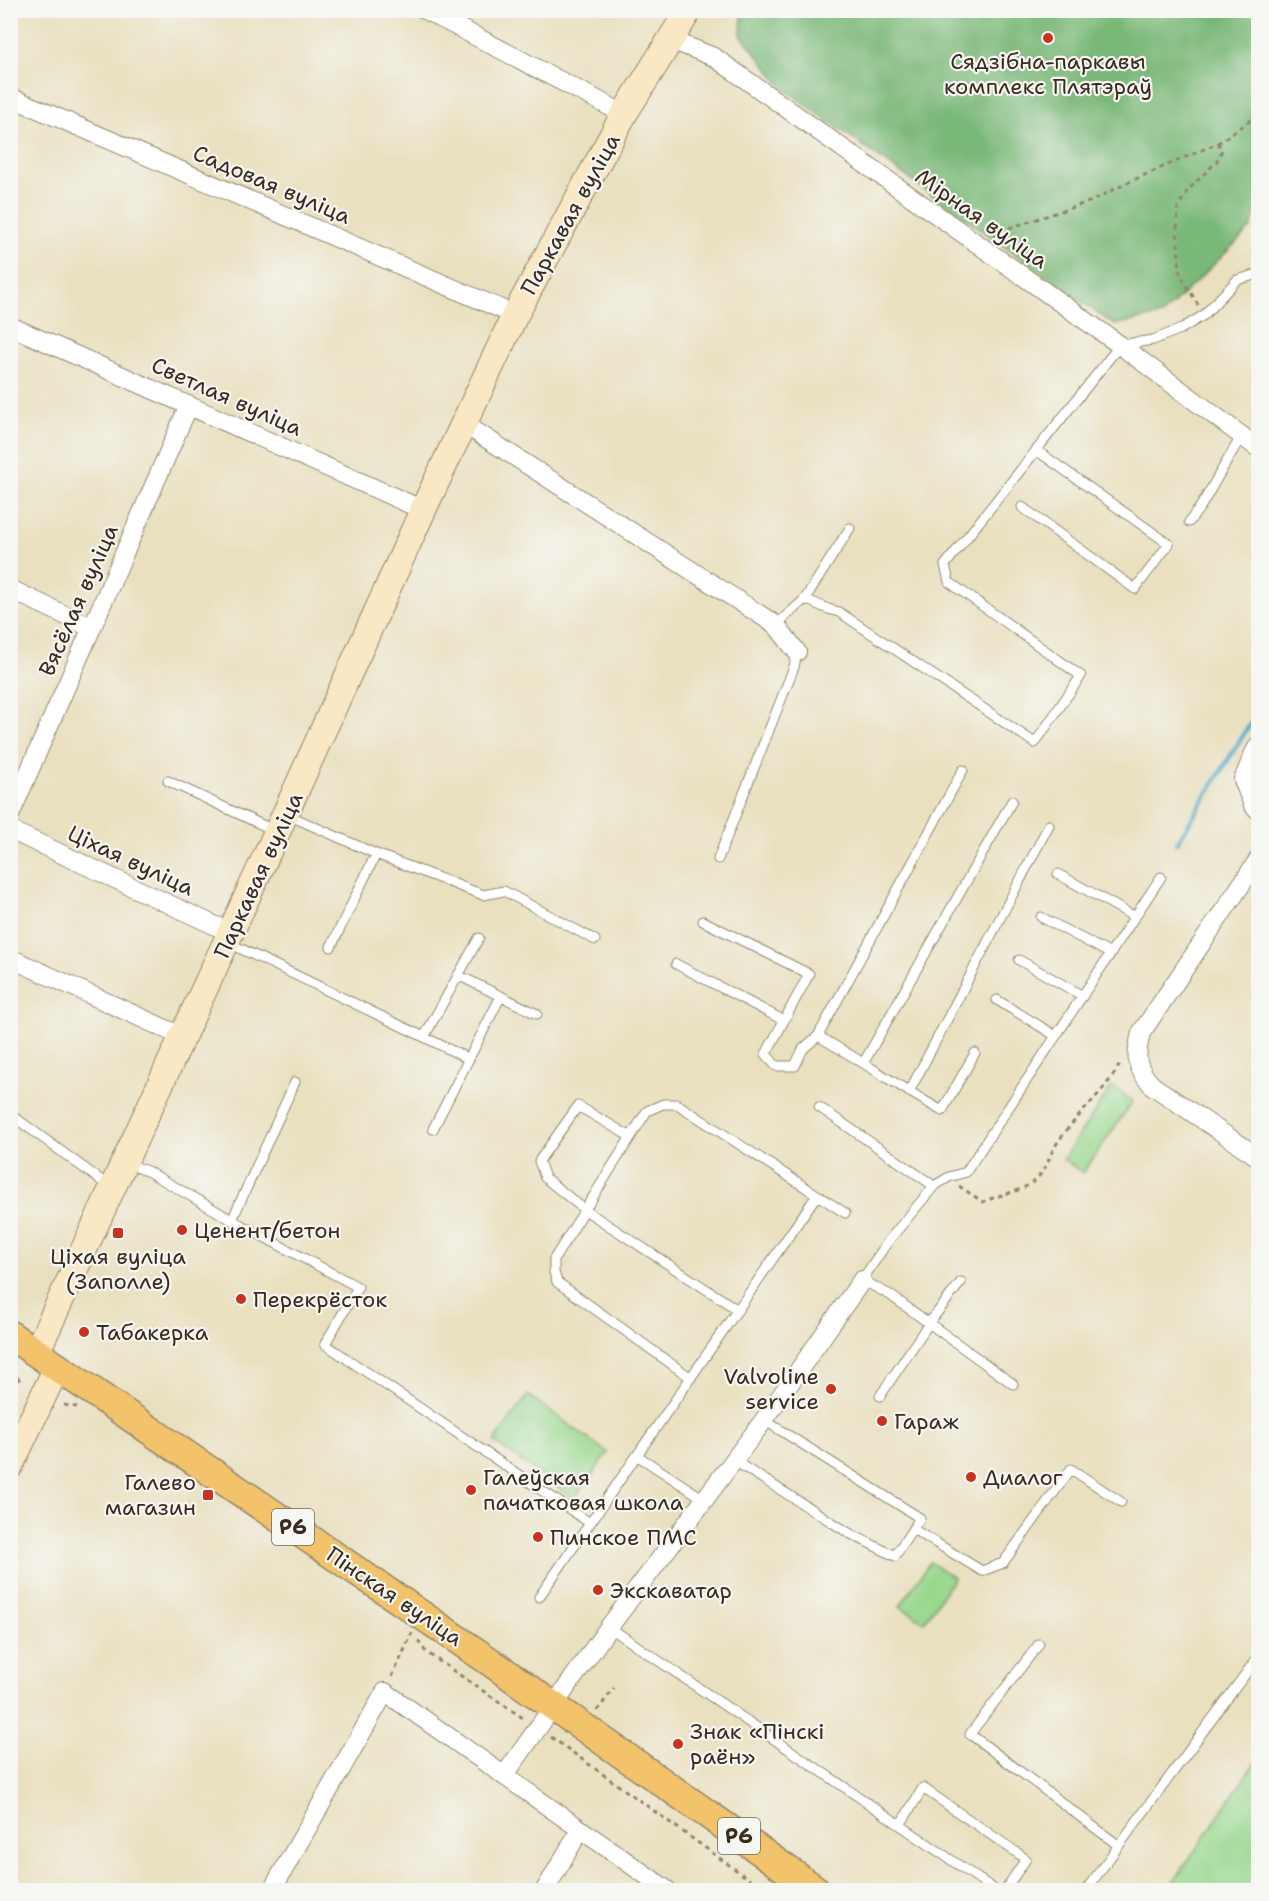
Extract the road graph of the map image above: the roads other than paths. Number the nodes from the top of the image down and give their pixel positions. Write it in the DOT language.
graph roads {
  1 [pos="424,10"];
  2 [pos="689,10"];
  3 [pos="671,40"];
  4 [pos="10,97"];
  5 [pos="624,114"];
  6 [pos="1258,274"];
  7 [pos="515,315"];
  8 [pos="10,326"];
  9 [pos="1120,345"];
  10 [pos="189,405"];
  11 [pos="464,424"];
  12 [pos="1242,435"];
  13 [pos="1258,448"];
  14 [pos="1036,450"];
  15 [pos="1022,507"];
  16 [pos="423,510"];
  17 [pos="1189,522"];
  18 [pos="850,528"];
  19 [pos="10,589"];
  20 [pos="805,599"];
  21 [pos="776,625"];
  22 [pos="92,628"];
  23 [pos="797,652"];
  24 [pos="1258,746"];
  25 [pos="963,770"];
  26 [pos="168,781"];
  27 [pos="1012,801"];
  28 [pos="1258,810"];
  29 [pos="10,815"];
  30 [pos="282,823"];
  31 [pos="1049,825"];
  32 [pos="10,830"];
  33 [pos="376,854"];
  34 [pos="718,859"];
  35 [pos="1258,860"];
  36 [pos="1058,874"];
  37 [pos="1161,877"];
  38 [pos="1041,917"];
  39 [pos="1135,917"];
  40 [pos="703,921"];
  41 [pos="229,937"];
  42 [pos="478,938"];
  43 [pos="595,940"];
  44 [pos="332,947"];
  45 [pos="1111,954"];
  46 [pos="10,958"];
  47 [pos="1019,960"];
  48 [pos="676,964"];
  49 [pos="458,975"];
  50 [pos="501,996"];
  51 [pos="1083,996"];
  52 [pos="997,1000"];
  53 [pos="537,1014"];
  54 [pos="783,1020"];
  55 [pos="818,1036"];
  56 [pos="1056,1036"];
  57 [pos="183,1037"];
  58 [pos="424,1037"];
  59 [pos="975,1053"];
  60 [pos="469,1059"];
  61 [pos="864,1062"];
  62 [pos="295,1082"];
  63 [pos="909,1092"];
  64 [pos="819,1107"];
  65 [pos="10,1114"];
  66 [pos="433,1129"];
  67 [pos="631,1137"];
  68 [pos="1258,1157"];
  69 [pos="125,1162"];
  70 [pos="934,1186"];
  71 [pos="112,1189"];
  72 [pos="817,1195"];
  73 [pos="585,1210"];
  74 [pos="845,1213"];
  75 [pos="232,1220"];
  76 [pos="862,1280"];
  77 [pos="961,1282"];
  78 [pos="738,1310"];
  79 [pos="929,1323"];
  80 [pos="10,1335"];
  81 [pos="47,1360"];
  82 [pos="692,1378"];
  83 [pos="1013,1384"];
  84 [pos="880,1396"];
  85 [pos="764,1420"];
  86 [pos="638,1456"];
  87 [pos="733,1460"];
  88 [pos="10,1466"];
  89 [pos="704,1499"];
  90 [pos="1121,1502"];
  91 [pos="590,1523"];
  92 [pos="913,1529"];
  93 [pos="539,1597"];
  94 [pos="609,1628"];
  95 [pos="1040,1644"];
  96 [pos="1258,1657"];
  97 [pos="545,1716"];
  98 [pos="504,1776"];
  99 [pos="900,1826"];
  100 [pos="580,1830"];
  101 [pos="1118,1845"];
  102 [pos="272,1890"];
  103 [pos="545,1890"];
  104 [pos="667,1890"];
  105 [pos="816,1890"];
  106 [pos="995,1890"];
  107 [pos="1005,1890"];
  108 [pos="1086,1890"];
  1 -- 5 [label="street"];
  2 -- 3 [label="street, Паркавая вуліца"];
  3 -- 5 [label="street, Паркавая вуліца"];
  3 -- 9 [label="street, Мірная вуліца"];
  4 -- 7 [label="street, Садовая вуліца"];
  5 -- 7 [label="street, Паркавая вуліца"];
  6 -- 9 [label="lane"];
  7 -- 11 [label="street, Паркавая вуліца"];
  8 -- 10 [label="street, Светлая вуліца"];
  9 -- 12 [label="street, Мірная вуліца"];
  9 -- 14 [label="lane"];
  10 -- 16 [label="street, Светлая вуліца"];
  10 -- 22 [label="street, Вясёлая вуліца"];
  11 -- 16 [label="street, Паркавая вуліца"];
  11 -- 21 [label="street"];
  12 -- 13 [label="street, Мірная вуліца"];
  12 -- 17 [label="lane"];
  14 -- 15 [label="lane"];
  14 -- 20 [label="lane"];
  16 -- 30 [label="street, Паркавая вуліца"];
  18 -- 20 [label="lane"];
  19 -- 22 [label="street"];
  20 -- 21 [label="lane"];
  21 -- 23 [label="street"];
  22 -- 29 [label="street, Вясёлая вуліца"];
  23 -- 34 [label="lane"];
  24 -- 28 [label="street"];
  25 -- 55 [label="lane"];
  26 -- 30 [label="lane"];
  27 -- 61 [label="lane"];
  30 -- 33 [label="lane"];
  30 -- 41 [label="street, Паркавая вуліца"];
  31 -- 63 [label="lane"];
  32 -- 41 [label="street, Ціхая вуліца"];
  33 -- 43 [label="lane"];
  33 -- 44 [label="lane"];
  35 -- 68 [label="street"];
  36 -- 39 [label="lane"];
  37 -- 39 [label="lane"];
  38 -- 45 [label="lane"];
  39 -- 45 [label="lane"];
  40 -- 54 [label="lane"];
  41 -- 57 [label="street, Паркавая вуліца"];
  41 -- 58 [label="lane"];
  42 -- 49 [label="lane"];
  45 -- 51 [label="lane"];
  46 -- 57 [label="street"];
  47 -- 51 [label="lane"];
  48 -- 54 [label="lane"];
  49 -- 50 [label="lane"];
  49 -- 58 [label="lane"];
  50 -- 53 [label="lane"];
  50 -- 60 [label="lane"];
  51 -- 56 [label="lane"];
  52 -- 56 [label="lane"];
  54 -- 55 [label="lane"];
  55 -- 61 [label="lane"];
  56 -- 70 [label="lane"];
  57 -- 69 [label="street, Паркавая вуліца"];
  58 -- 60 [label="lane"];
  59 -- 63 [label="lane"];
  60 -- 66 [label="lane"];
  61 -- 63 [label="lane"];
  62 -- 75 [label="lane"];
  64 -- 70 [label="lane"];
  65 -- 71 [label="lane"];
  67 -- 72 [label="lane"];
  67 -- 73 [label="lane"];
  67 -- 73 [label="lane"];
  69 -- 71 [label="street, Паркавая вуліца"];
  69 -- 75 [label="lane"];
  70 -- 76 [label="lane"];
  71 -- 81 [label="street, Паркавая вуліца"];
  72 -- 74 [label="lane"];
  72 -- 78 [label="lane"];
  73 -- 78 [label="lane"];
  73 -- 82 [label="lane"];
  75 -- 91 [label="lane"];
  76 -- 79 [label="lane"];
  76 -- 85 [label="street"];
  77 -- 79 [label="lane"];
  78 -- 82 [label="lane"];
  79 -- 83 [label="lane"];
  79 -- 84 [label="lane"];
  80 -- 81 [label="main road, Пінская вуліца / Р6"];
  81 -- 88 [label="street, Паркавая вуліца"];
  81 -- 97 [label="main road, Пінская вуліца / Р6"];
  82 -- 86 [label="lane"];
  85 -- 87 [label="street"];
  85 -- 92 [label="lane"];
  86 -- 89 [label="lane"];
  86 -- 91 [label="lane"];
  87 -- 89 [label="street"];
  87 -- 92 [label="lane"];
  89 -- 94 [label="street"];
  90 -- 92 [label="lane"];
  91 -- 93 [label="lane"];
  94 -- 97 [label="street"];
  94 -- 99 [label="lane"];
  95 -- 101 [label="lane"];
  96 -- 101 [label="lane"];
  97 -- 98 [label="street"];
  97 -- 105 [label="main road, Пінская вуліца / Р6"];
  98 -- 100 [label="street"];
  98 -- 102 [label="street"];
  99 -- 106 [label="lane"];
  99 -- 107 [label="lane"];
  100 -- 103 [label="street"];
  100 -- 104 [label="street"];
  101 -- 108 [label="lane"];
}
